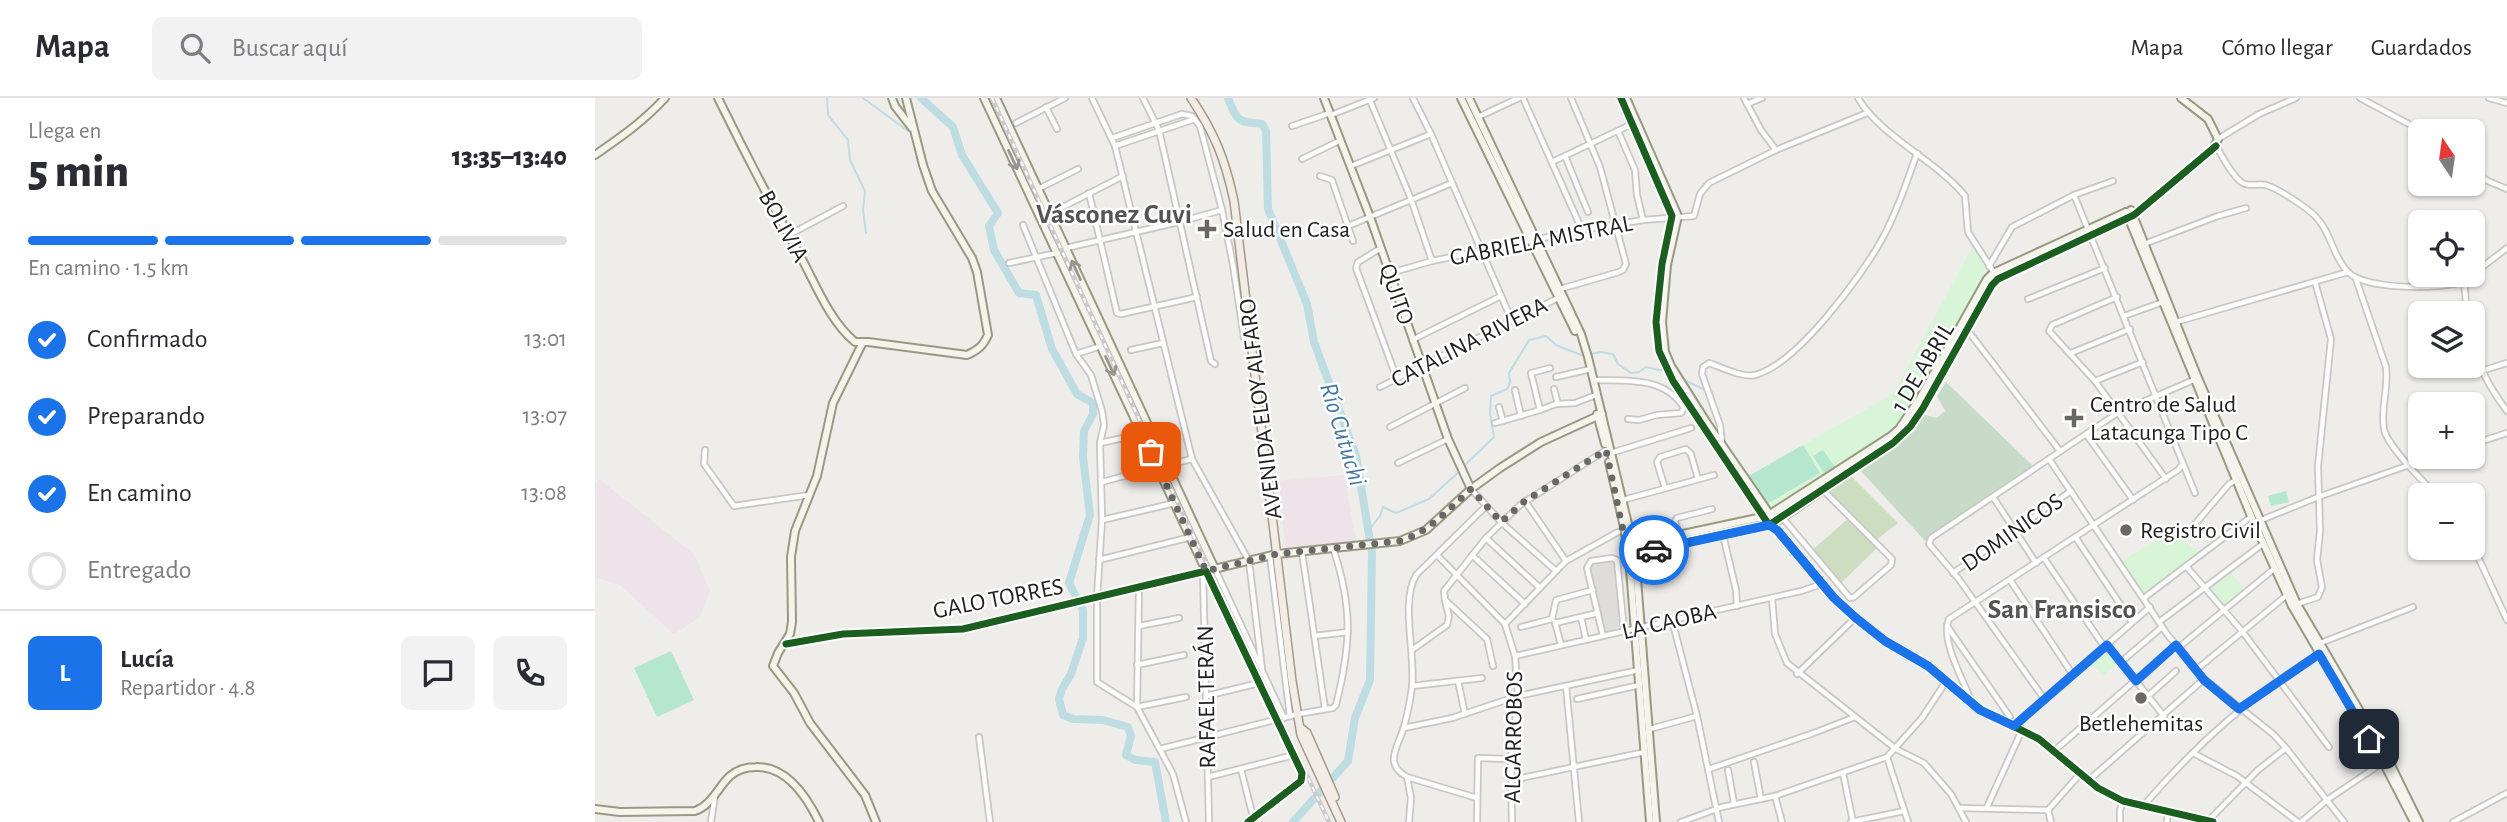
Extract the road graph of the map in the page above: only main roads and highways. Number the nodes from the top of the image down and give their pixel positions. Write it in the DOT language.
graph roads {
  1 [pos="1191,98"];
  2 [pos="1344,822"];
  1 -- 2 [label="main road, AVENIDA ELOY ALFARO"];
}
